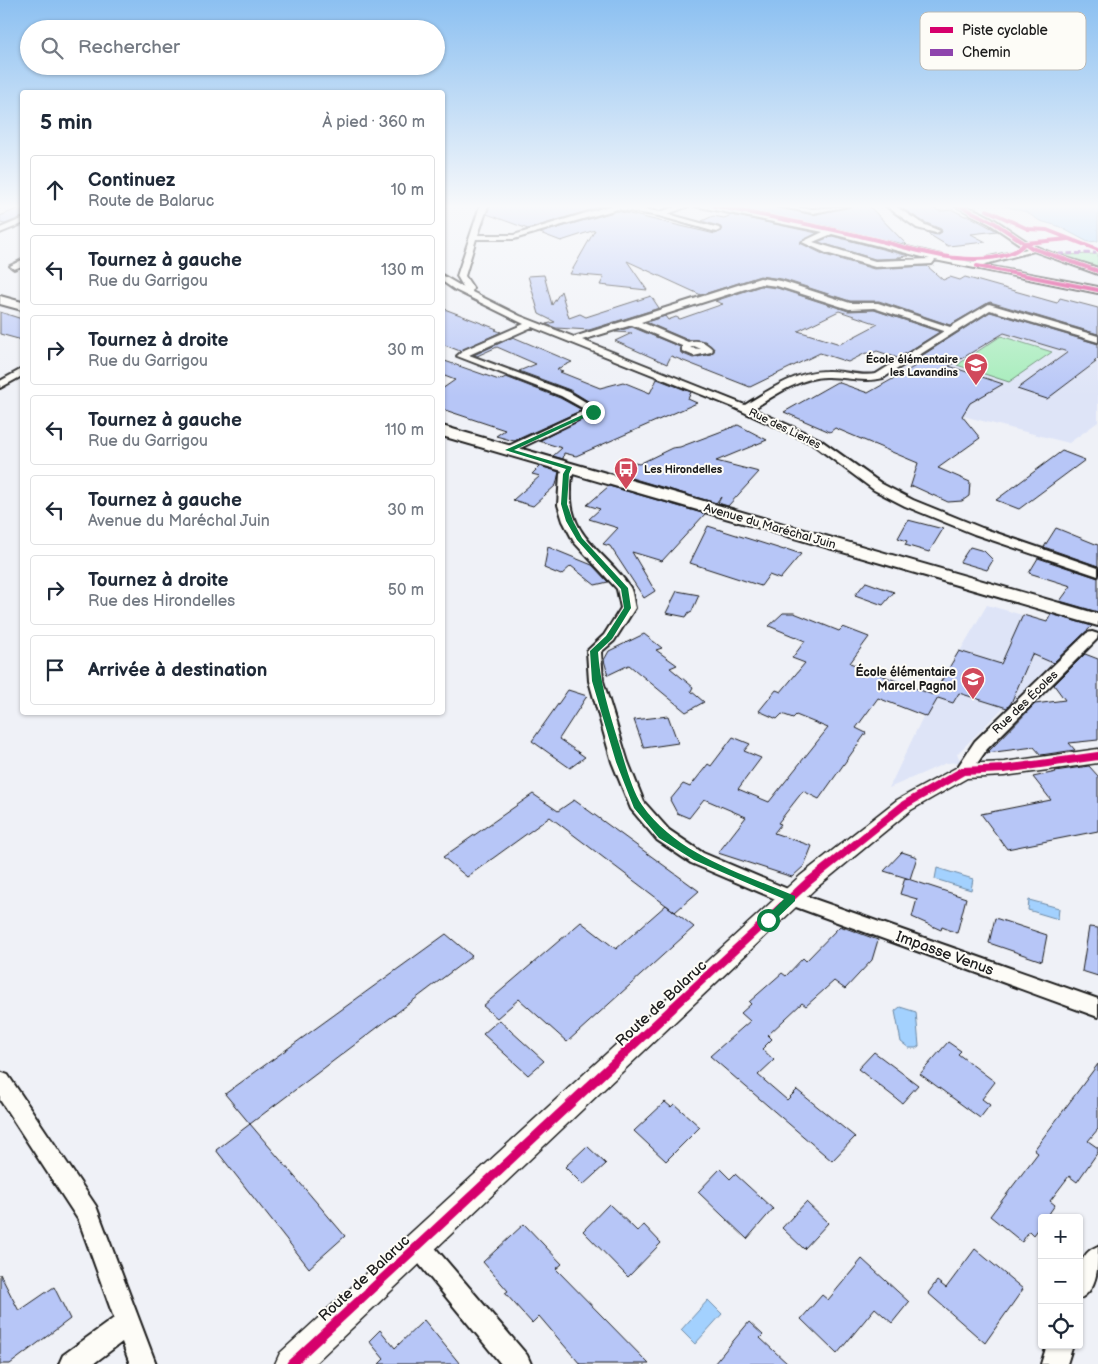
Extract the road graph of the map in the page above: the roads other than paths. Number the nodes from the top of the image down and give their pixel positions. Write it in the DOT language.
graph roads {
  1 [pos="463,270"];
  2 [pos="995,270"];
  3 [pos="445,280"];
  4 [pos="1098,290"];
  5 [pos="468,291"];
  6 [pos="0,300"];
  7 [pos="20,305"];
  8 [pos="634,322"];
  9 [pos="532,324"];
  10 [pos="952,331"];
  11 [pos="1098,338"];
  12 [pos="574,340"];
  13 [pos="687,345"];
  14 [pos="20,373"];
  15 [pos="0,385"];
  16 [pos="745,409"];
  17 [pos="445,432"];
  18 [pos="508,450"];
  19 [pos="570,468"];
  20 [pos="1098,572"];
  21 [pos="1095,628"];
  22 [pos="1098,756"];
  23 [pos="963,771"];
  24 [pos="791,898"];
  25 [pos="1098,1008"];
  26 [pos="0,1082"];
  27 [pos="418,1245"];
  28 [pos="1098,1258"];
  29 [pos="1083,1281"];
  30 [pos="128,1323"];
  31 [pos="1059,1349"];
  32 [pos="72,1364"];
  33 [pos="143,1364"];
  34 [pos="291,1364"];
  35 [pos="518,1364"];
  36 [pos="1054,1364"];
  1 -- 5 [label="street"];
  2 -- 4 [label="street"];
  3 -- 5 [label="street, Rue des Lierles"];
  5 -- 9 [label="street, Rue des Lierles"];
  6 -- 7 [label="main road"];
  8 -- 10 [label="street"];
  8 -- 12 [label="street"];
  8 -- 13 [label="street"];
  9 -- 12 [label="street, Rue des Lierles"];
  9 -- 18 [label="street"];
  10 -- 11 [label="street"];
  10 -- 16 [label="street"];
  12 -- 16 [label="street, Rue des Lierles"];
  14 -- 15 [label="street"];
  16 -- 20 [label="street, Rue des Lierles"];
  17 -- 18 [label="main road, Avenue du Maréchal Juin"];
  18 -- 19 [label="main road, Avenue du Maréchal Juin"];
  19 -- 21 [label="main road, Avenue du Maréchal Juin"];
  19 -- 24 [label="street, Impasse Venus"];
  21 -- 23 [label="street, Rue des Écoles"];
  22 -- 23 [label="street, Route de Balaruc"];
  23 -- 24 [label="street, Route de Balaruc"];
  24 -- 25 [label="street, Impasse Venus"];
  24 -- 27 [label="street, Route de Balaruc"];
  26 -- 30 [label="street"];
  27 -- 34 [label="street, Route de Balaruc"];
  27 -- 35 [label="street"];
  28 -- 29 [label="street"];
  30 -- 32 [label="street"];
  30 -- 33 [label="street"];
  31 -- 36 [label="street"];
}
